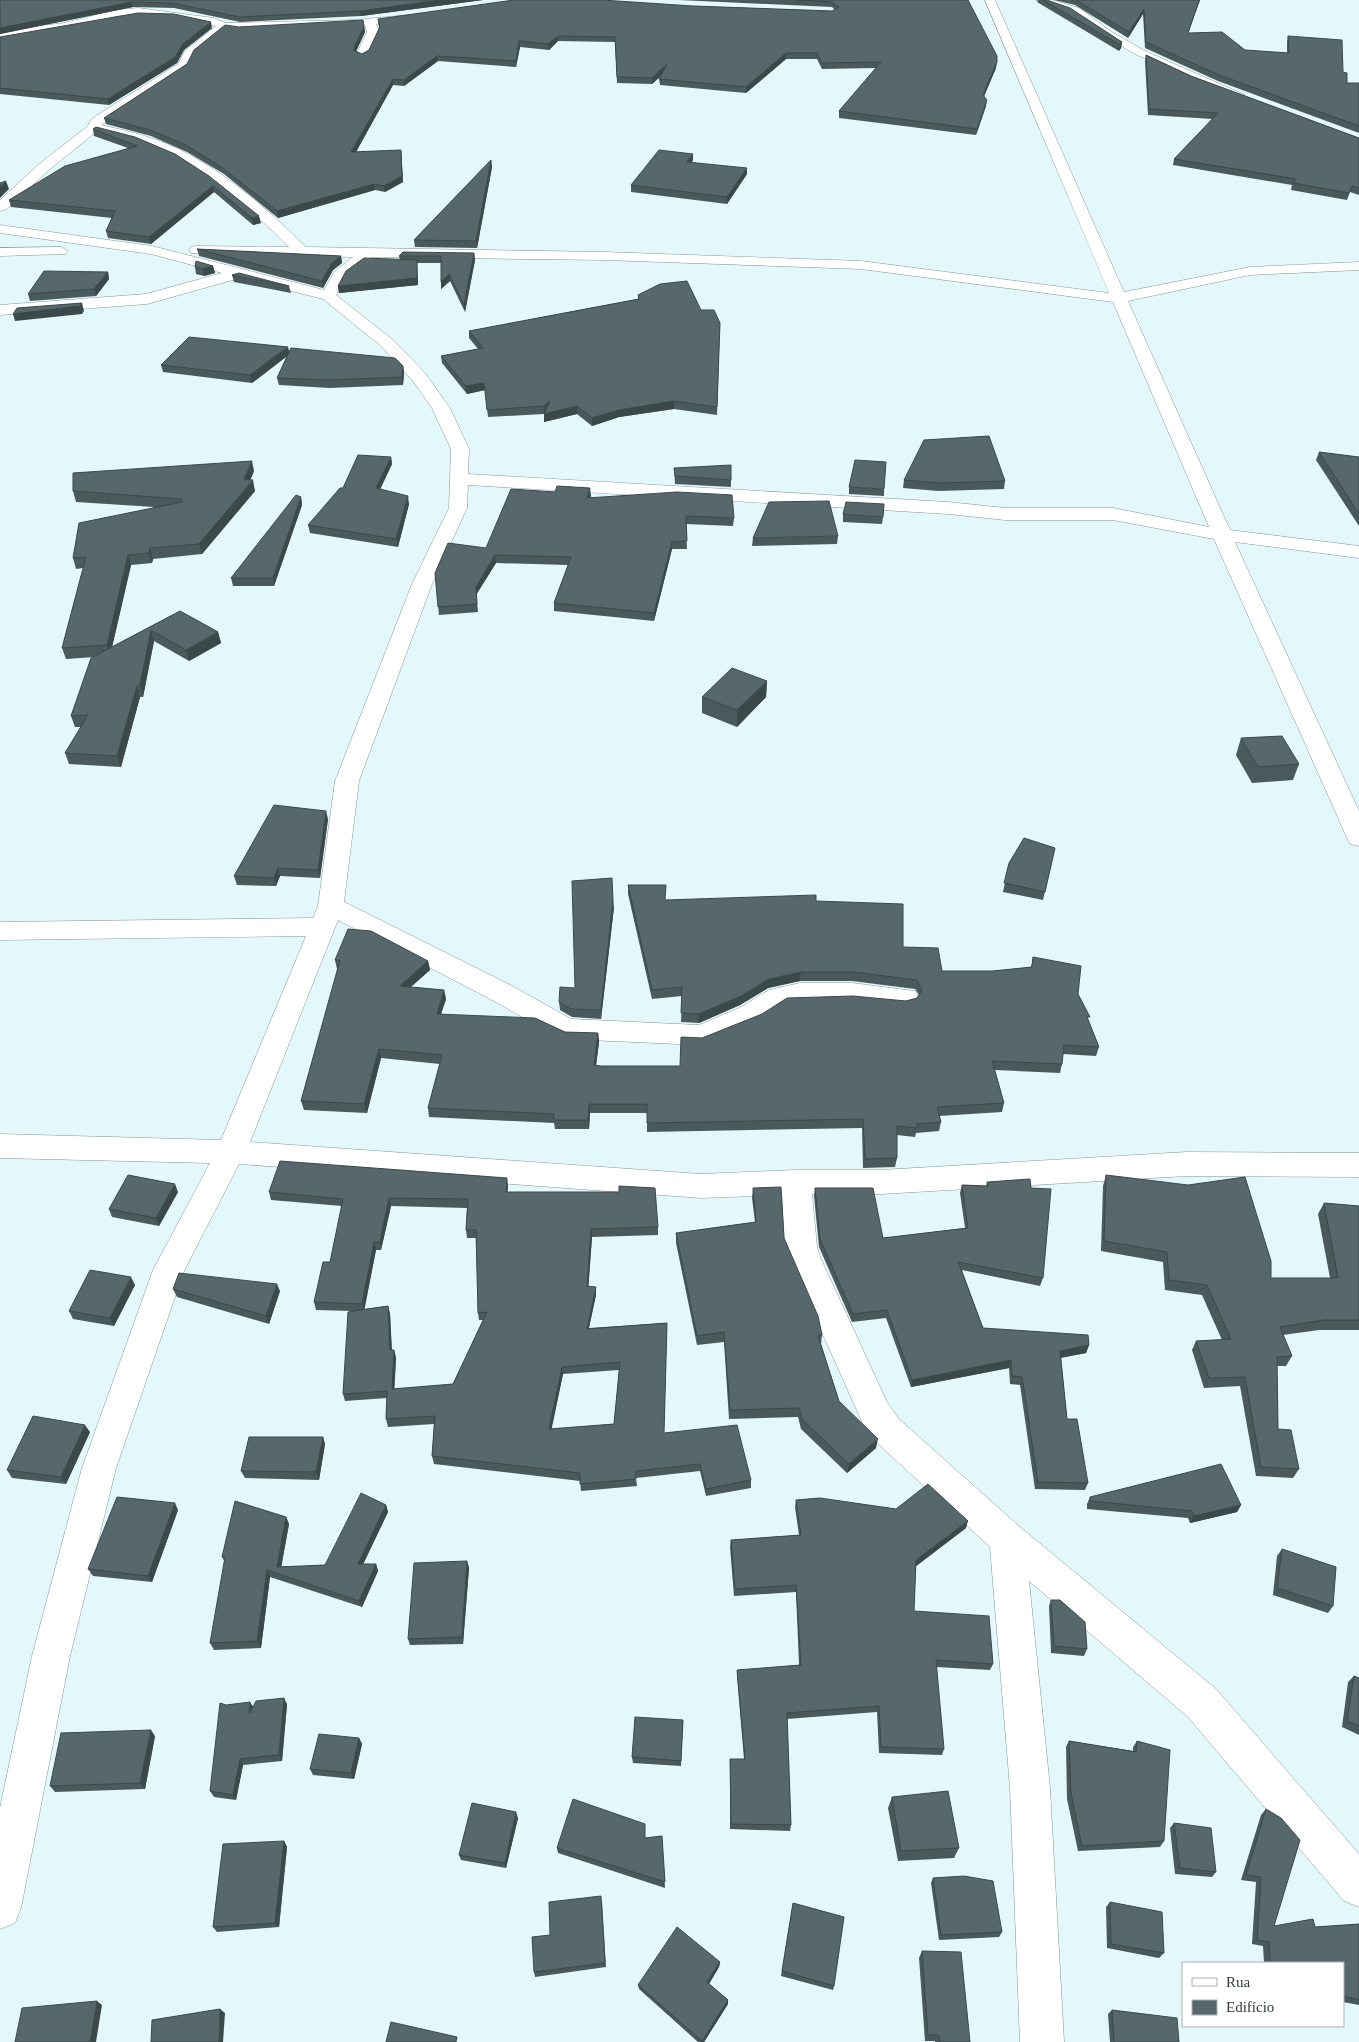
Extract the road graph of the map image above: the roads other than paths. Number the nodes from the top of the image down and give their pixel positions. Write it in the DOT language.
graph roads {
  1 [pos="990,0"];
  2 [pos="1041,0"];
  3 [pos="428,14"];
  4 [pos="370,22"];
  5 [pos="223,26"];
  6 [pos="0,38"];
  7 [pos="362,55"];
  8 [pos="1250,99"];
  9 [pos="95,127"];
  10 [pos="0,207"];
  11 [pos="0,229"];
  12 [pos="152,250"];
  13 [pos="0,252"];
  14 [pos="302,252"];
  15 [pos="366,254"];
  16 [pos="1359,266"];
  17 [pos="239,273"];
  18 [pos="328,296"];
  19 [pos="1118,298"];
  20 [pos="0,310"];
  21 [pos="459,480"];
  22 [pos="1222,535"];
  23 [pos="1359,552"];
  24 [pos="1359,838"];
  25 [pos="326,916"];
  26 [pos="0,931"];
  27 [pos="905,998"];
  28 [pos="0,1146"];
  29 [pos="231,1152"];
  30 [pos="1359,1165"];
  31 [pos="796,1182"];
  32 [pos="1007,1539"];
  33 [pos="1359,1886"];
  34 [pos="0,1908"];
  35 [pos="1042,2042"];
  1 -- 19 [label="street"];
  2 -- 8 [label="street"];
  3 -- 4 [label="street"];
  4 -- 5 [label="street"];
  4 -- 7 [label="street"];
  5 -- 6 [label="street"];
  5 -- 9 [label="street"];
  9 -- 10 [label="street"];
  9 -- 14 [label="street"];
  11 -- 12 [label="street"];
  12 -- 13 [label="street"];
  12 -- 14 [label="street"];
  12 -- 17 [label="street"];
  14 -- 15 [label="street"];
  15 -- 18 [label="street"];
  15 -- 19 [label="street"];
  16 -- 19 [label="street"];
  17 -- 18 [label="street"];
  17 -- 20 [label="street"];
  18 -- 21 [label="street"];
  19 -- 22 [label="street"];
  21 -- 22 [label="street"];
  21 -- 25 [label="street"];
  22 -- 23 [label="street"];
  22 -- 24 [label="street"];
  25 -- 26 [label="street"];
  25 -- 27 [label="street"];
  25 -- 29 [label="street"];
  28 -- 29 [label="street"];
  29 -- 31 [label="street"];
  29 -- 34 [label="street"];
  30 -- 31 [label="street"];
  31 -- 32 [label="street"];
  32 -- 33 [label="street"];
  32 -- 35 [label="street"];
}
